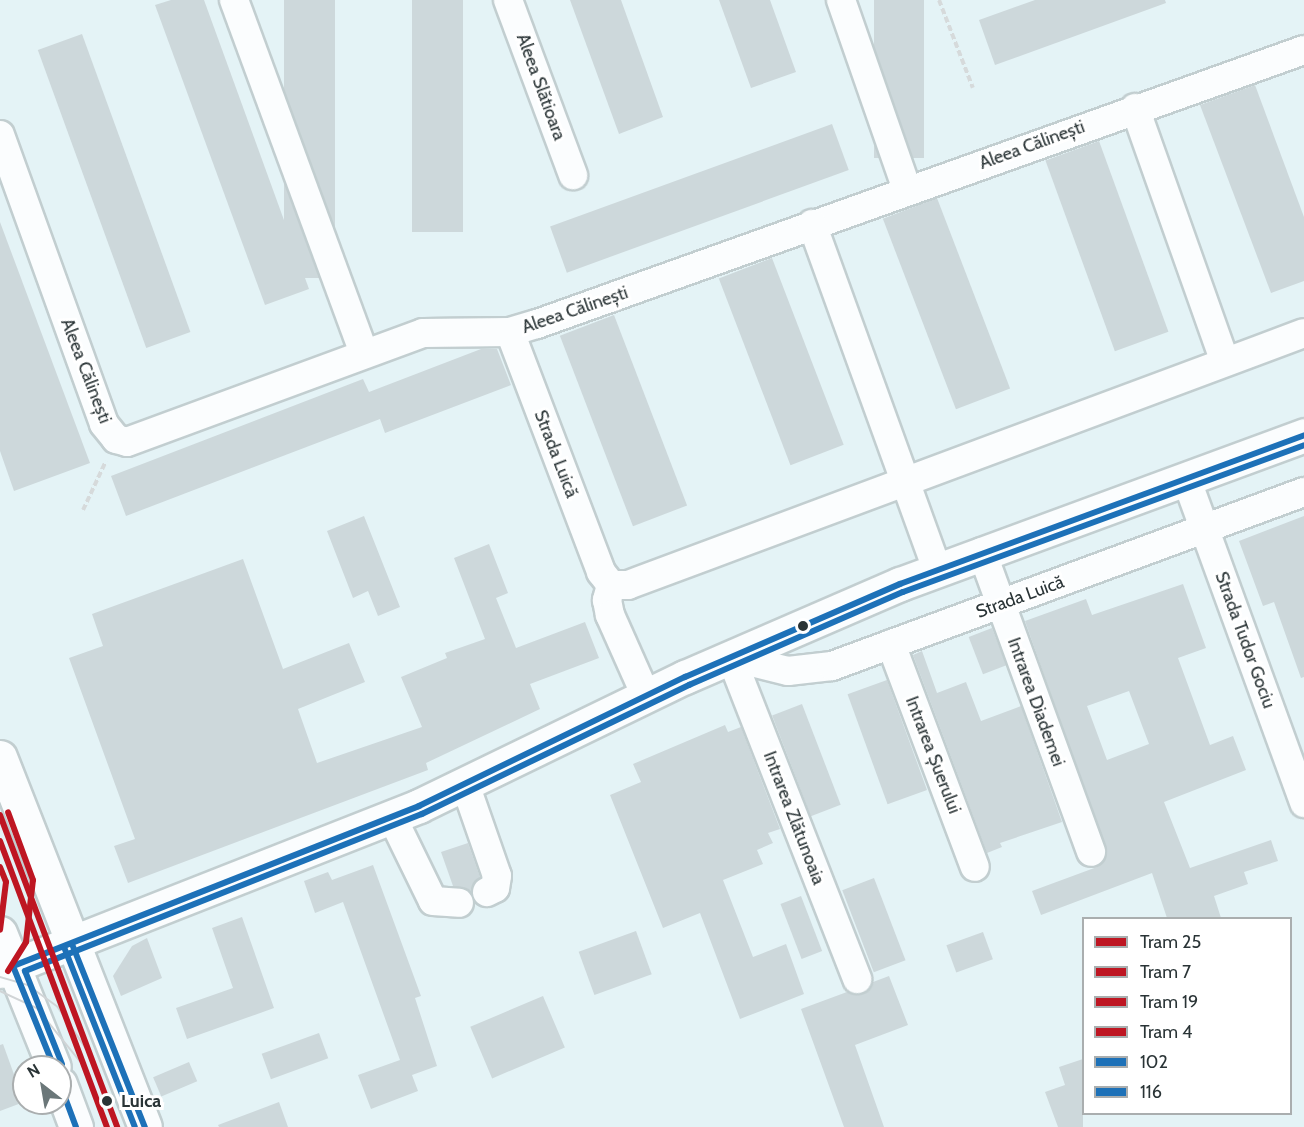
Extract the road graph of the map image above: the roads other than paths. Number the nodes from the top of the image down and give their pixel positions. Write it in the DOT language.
graph roads {
  1 [pos="234,0"];
  2 [pos="508,0"];
  3 [pos="841,0"];
  4 [pos="1304,50"];
  5 [pos="1135,108"];
  6 [pos="0,135"];
  7 [pos="573,175"];
  8 [pos="907,190"];
  9 [pos="812,224"];
  10 [pos="510,332"];
  11 [pos="1304,333"];
  12 [pos="364,353"];
  13 [pos="1225,362"];
  14 [pos="1304,435"];
  15 [pos="1186,478"];
  16 [pos="904,480"];
  17 [pos="1304,492"];
  18 [pos="1204,528"];
  19 [pos="982,552"];
  20 [pos="937,568"];
  21 [pos="611,585"];
  22 [pos="1001,604"];
  23 [pos="891,644"];
  24 [pos="731,657"];
  25 [pos="646,696"];
  26 [pos="0,757"];
  27 [pos="465,784"];
  28 [pos="1304,803"];
  29 [pos="392,817"];
  30 [pos="1091,852"];
  31 [pos="975,867"];
  32 [pos="488,892"];
  33 [pos="459,903"];
  34 [pos="0,933"];
  35 [pos="72,944"];
  36 [pos="17,964"];
  37 [pos="857,979"];
  38 [pos="50,1055"];
  39 [pos="145,1127"];
  1 -- 12 [label="street"];
  2 -- 7 [label="street, Aleea Slătioara"];
  3 -- 8 [label="street"];
  4 -- 5 [label="street, Aleea Călinești"];
  5 -- 8 [label="street, Aleea Călinești"];
  5 -- 13 [label="street"];
  6 -- 12 [label="street, Aleea Călinești"];
  8 -- 9 [label="street, Aleea Călinești"];
  9 -- 10 [label="street, Aleea Călinești"];
  9 -- 16 [label="street"];
  10 -- 12 [label="street, Aleea Călinești"];
  10 -- 21 [label="street, Strada Luică"];
  11 -- 13 [label="street"];
  13 -- 16 [label="street"];
  14 -- 15 [label="main road"];
  15 -- 18 [label="street, Strada Tudor Gociu"];
  15 -- 19 [label="main road"];
  16 -- 20 [label="street"];
  16 -- 21 [label="street"];
  17 -- 18 [label="street, Strada Luică"];
  18 -- 22 [label="street, Strada Luică"];
  18 -- 28 [label="street, Strada Tudor Gociu"];
  19 -- 20 [label="main road"];
  19 -- 22 [label="street, Intrarea Diademei"];
  20 -- 24 [label="main road"];
  21 -- 25 [label="street"];
  22 -- 23 [label="street, Strada Luică"];
  22 -- 30 [label="street, Intrarea Diademei"];
  23 -- 24 [label="street, Strada Luică"];
  23 -- 31 [label="street, Intrarea Șuerului"];
  24 -- 25 [label="main road"];
  24 -- 37 [label="street, Intrarea Zlătunoaia"];
  25 -- 27 [label="main road"];
  26 -- 35 [label="main road"];
  27 -- 29 [label="main road"];
  27 -- 32 [label="street"];
  29 -- 33 [label="street"];
  29 -- 35 [label="main road"];
  34 -- 36 [label="main road"];
  35 -- 36 [label="main road"];
  35 -- 39 [label="main road"];
  36 -- 38 [label="main road"];
}
